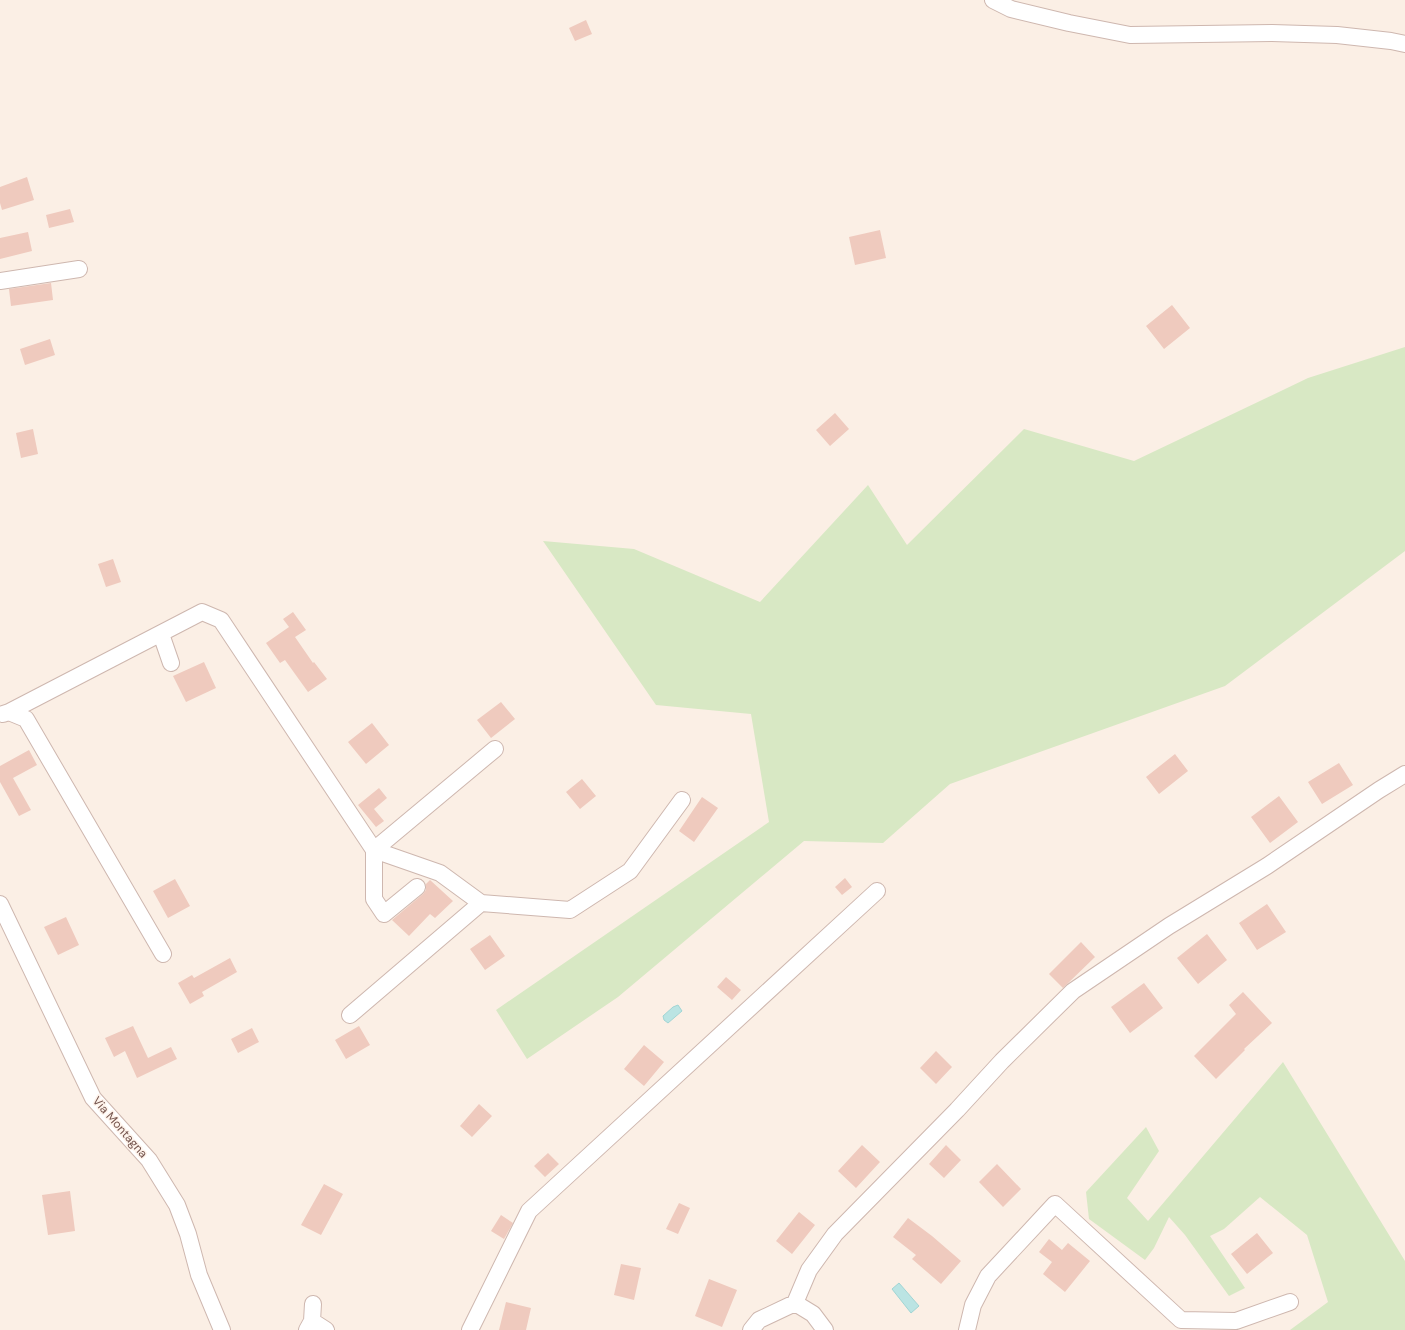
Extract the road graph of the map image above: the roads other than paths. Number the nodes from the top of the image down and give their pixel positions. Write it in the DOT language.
graph roads {
  1 [pos="993,0"];
  2 [pos="1405,44"];
  3 [pos="79,269"];
  4 [pos="0,282"];
  5 [pos="161,634"];
  6 [pos="171,663"];
  7 [pos="5,714"];
  8 [pos="494,749"];
  9 [pos="1405,774"];
  10 [pos="682,800"];
  11 [pos="374,850"];
  12 [pos="416,887"];
  13 [pos="877,891"];
  14 [pos="481,903"];
  15 [pos="0,904"];
  16 [pos="163,954"];
  17 [pos="350,1015"];
  18 [pos="1290,1302"];
  19 [pos="795,1303"];
  20 [pos="313,1304"];
  21 [pos="309,1325"];
  22 [pos="222,1330"];
  23 [pos="326,1330"];
  24 [pos="470,1330"];
  25 [pos="751,1330"];
  26 [pos="825,1330"];
  27 [pos="967,1330"];
  1 -- 2 [label="street"];
  3 -- 4 [label="street"];
  5 -- 6 [label="street"];
  5 -- 7 [label="street"];
  5 -- 11 [label="street"];
  7 -- 16 [label="street"];
  8 -- 11 [label="street"];
  9 -- 19 [label="street"];
  10 -- 14 [label="street"];
  11 -- 12 [label="street"];
  11 -- 14 [label="street"];
  13 -- 24 [label="street"];
  14 -- 17 [label="street"];
  15 -- 22 [label="street, Via Montagna"];
  18 -- 27 [label="street"];
  19 -- 25 [label="street"];
  19 -- 26 [label="street"];
  20 -- 21 [label="street"];
  21 -- 23 [label="street"];
}
